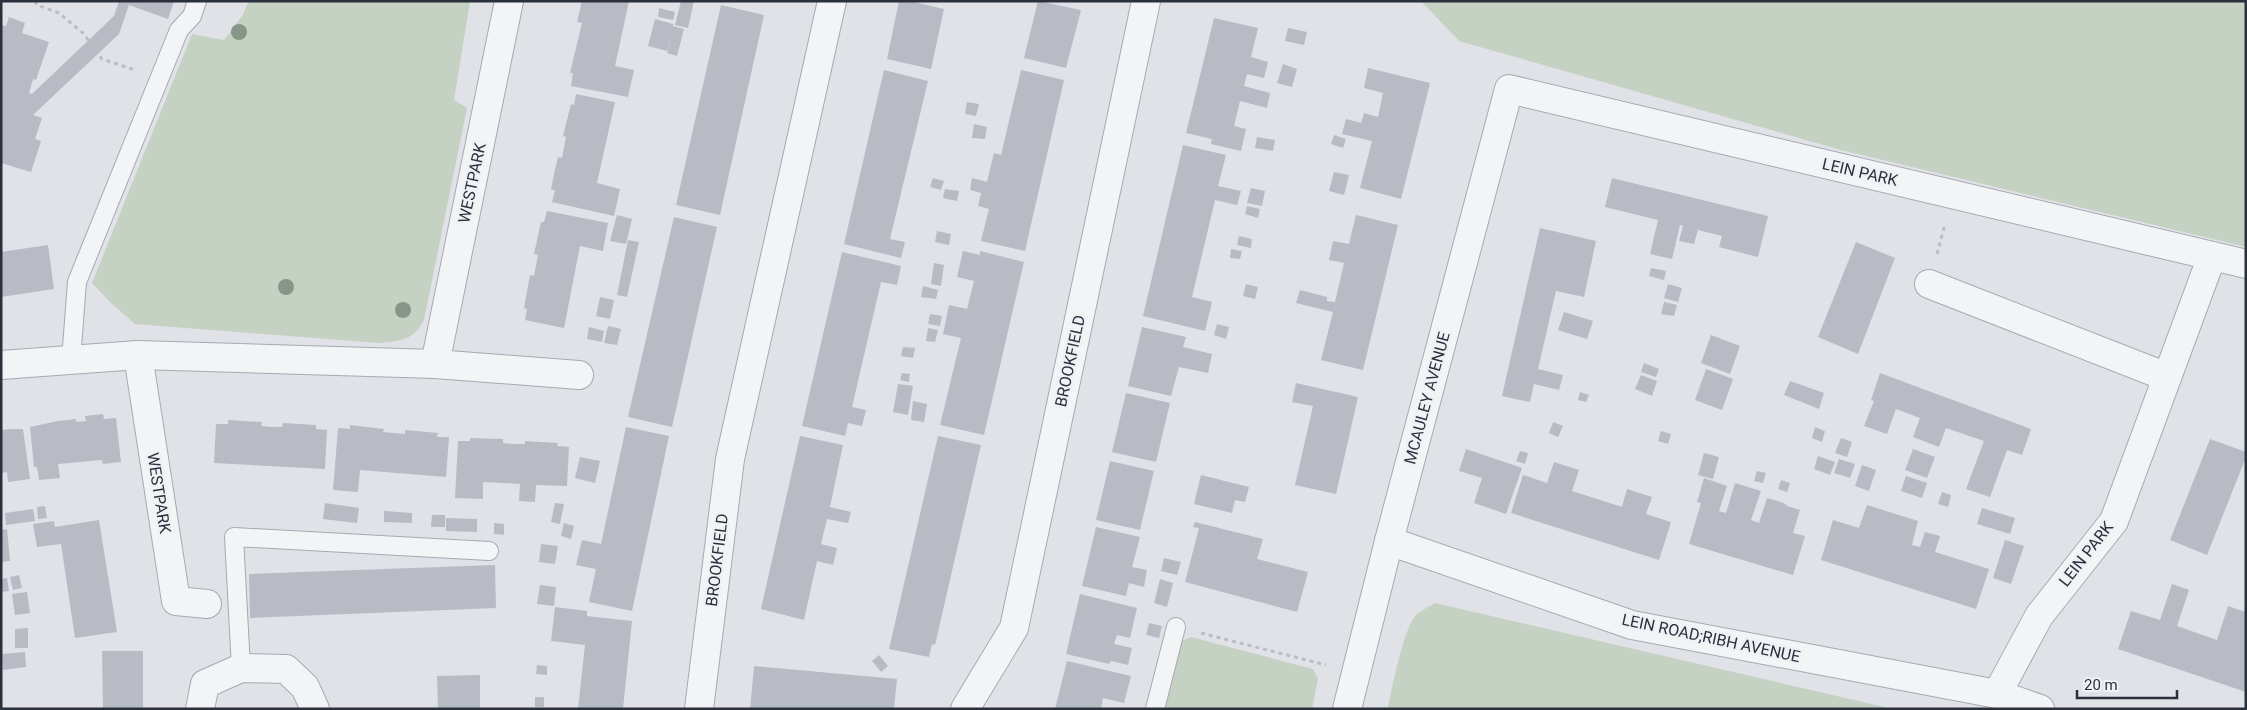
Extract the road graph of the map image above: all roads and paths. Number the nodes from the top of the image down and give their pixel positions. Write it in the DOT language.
graph roads {
  1 [pos="35,1"];
  2 [pos="197,1"];
  3 [pos="509,1"];
  4 [pos="832,1"];
  5 [pos="1146,1"];
  6 [pos="160,78"];
  7 [pos="1509,89"];
  8 [pos="1954,195"];
  9 [pos="2212,256"];
  10 [pos="2246,264"];
  11 [pos="1929,284"];
  12 [pos="138,356"];
  13 [pos="72,360"];
  14 [pos="435,364"];
  15 [pos="1,365"];
  16 [pos="579,375"];
  17 [pos="2167,377"];
  18 [pos="1389,541"];
  19 [pos="489,551"];
  20 [pos="207,604"];
  21 [pos="1176,627"];
  22 [pos="241,668"];
  23 [pos="1356,672"];
  24 [pos="1997,694"];
  25 [pos="200,709"];
  26 [pos="315,709"];
  27 [pos="699,709"];
  28 [pos="965,709"];
  29 [pos="1155,709"];
  30 [pos="1347,709"];
  31 [pos="2040,709"];
  1 -- 6 [label="path"];
  2 -- 6 [label="lane"];
  3 -- 14 [label="street, WESTPARK"];
  4 -- 27 [label="street, BROOKFIELD"];
  5 -- 28 [label="street, BROOKFIELD"];
  6 -- 13 [label="lane"];
  7 -- 8 [label="street, LEIN PARK"];
  7 -- 18 [label="street, MCAULEY AVENUE"];
  8 -- 9 [label="street, LEIN PARK"];
  8 -- 11 [label="path"];
  9 -- 10 [label="street, LEIN PARK"];
  9 -- 17 [label="street, LEIN PARK"];
  11 -- 17 [label="street"];
  12 -- 13 [label="street"];
  12 -- 14 [label="street"];
  12 -- 20 [label="street, WESTPARK"];
  13 -- 15 [label="street"];
  14 -- 16 [label="street"];
  17 -- 24 [label="street, LEIN PARK"];
  18 -- 23 [label="street, MCAULEY AVENUE"];
  18 -- 24 [label="street, LEIN ROAD;RIBH AVENUE"];
  19 -- 22 [label="lane"];
  21 -- 23 [label="path"];
  21 -- 29 [label="lane"];
  22 -- 25 [label="street"];
  22 -- 26 [label="street"];
  23 -- 30 [label="street, MCAULEY AVENUE"];
  24 -- 31 [label="street, LEIN ROAD;RIBH AVENUE"];
}
